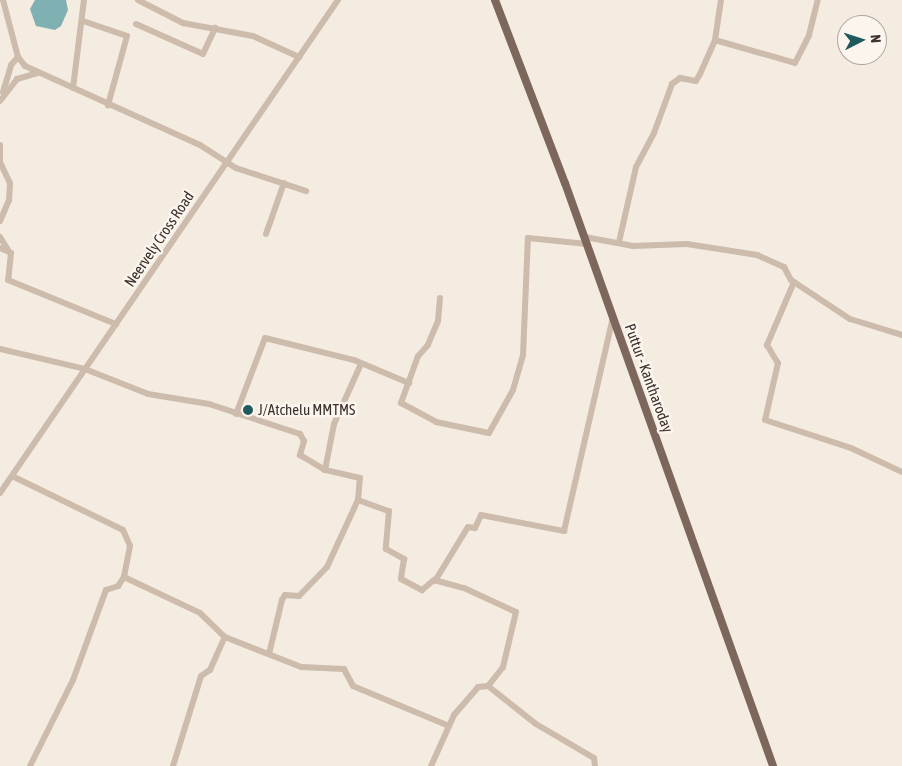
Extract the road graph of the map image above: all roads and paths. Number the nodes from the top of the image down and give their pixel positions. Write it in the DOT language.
graph roads {
  1 [pos="3,0"];
  2 [pos="84,0"];
  3 [pos="138,0"];
  4 [pos="338,0"];
  5 [pos="495,0"];
  6 [pos="721,0"];
  7 [pos="818,0"];
  8 [pos="83,21"];
  9 [pos="136,24"];
  10 [pos="215,28"];
  11 [pos="715,40"];
  12 [pos="18,57"];
  13 [pos="299,57"];
  14 [pos="42,73"];
  15 [pos="73,88"];
  16 [pos="1,98"];
  17 [pos="108,105"];
  18 [pos="0,145"];
  19 [pos="0,162"];
  20 [pos="226,162"];
  21 [pos="284,183"];
  22 [pos="306,191"];
  23 [pos="0,221"];
  24 [pos="266,234"];
  25 [pos="0,237"];
  26 [pos="586,240"];
  27 [pos="619,242"];
  28 [pos="0,248"];
  29 [pos="11,253"];
  30 [pos="794,282"];
  31 [pos="440,298"];
  32 [pos="613,317"];
  33 [pos="116,324"];
  34 [pos="902,335"];
  35 [pos="0,349"];
  36 [pos="361,364"];
  37 [pos="85,370"];
  38 [pos="409,383"];
  39 [pos="236,414"];
  40 [pos="325,470"];
  41 [pos="902,472"];
  42 [pos="12,476"];
  43 [pos="0,493"];
  44 [pos="358,500"];
  45 [pos="124,577"];
  46 [pos="435,580"];
  47 [pos="225,637"];
  48 [pos="269,654"];
  49 [pos="488,686"];
  50 [pos="449,726"];
  51 [pos="30,766"];
  52 [pos="174,766"];
  53 [pos="430,766"];
  54 [pos="595,766"];
  55 [pos="773,766"];
  1 -- 12 [label="street"];
  2 -- 8 [label="street"];
  3 -- 10 [label="street"];
  4 -- 13 [label="street, Neervely Cross Road"];
  5 -- 26 [label="main road, Puttur - Kantharoday"];
  6 -- 11 [label="street"];
  7 -- 11 [label="street"];
  8 -- 15 [label="street"];
  8 -- 17 [label="street"];
  9 -- 10 [label="street"];
  10 -- 13 [label="street"];
  11 -- 27 [label="street"];
  12 -- 14 [label="street"];
  12 -- 16 [label="street"];
  13 -- 20 [label="street, Neervely Cross Road"];
  14 -- 15 [label="street"];
  14 -- 16 [label="street"];
  15 -- 17 [label="street"];
  17 -- 20 [label="street"];
  18 -- 19 [label="street"];
  19 -- 23 [label="street"];
  20 -- 21 [label="street"];
  20 -- 33 [label="street, Neervely Cross Road"];
  21 -- 22 [label="street"];
  21 -- 24 [label="street"];
  25 -- 29 [label="street"];
  26 -- 27 [label="street"];
  26 -- 32 [label="main road, Puttur - Kantharoday"];
  26 -- 38 [label="street"];
  27 -- 30 [label="street"];
  28 -- 29 [label="street"];
  29 -- 33 [label="street"];
  30 -- 34 [label="street"];
  30 -- 41 [label="street"];
  31 -- 38 [label="street"];
  32 -- 46 [label="street"];
  32 -- 55 [label="main road, Puttur - Kantharoday"];
  33 -- 37 [label="street, Neervely Cross Road"];
  35 -- 37 [label="street"];
  36 -- 38 [label="street"];
  36 -- 39 [label="street"];
  36 -- 40 [label="street"];
  37 -- 39 [label="street"];
  37 -- 42 [label="street, Neervely Cross Road"];
  39 -- 40 [label="street"];
  40 -- 44 [label="street"];
  42 -- 43 [label="street, Neervely Cross Road"];
  42 -- 45 [label="street"];
  44 -- 46 [label="street"];
  44 -- 48 [label="street"];
  45 -- 47 [label="street"];
  45 -- 51 [label="street"];
  46 -- 49 [label="street"];
  47 -- 48 [label="street"];
  47 -- 52 [label="street"];
  48 -- 50 [label="street"];
  49 -- 50 [label="street"];
  49 -- 54 [label="street"];
  50 -- 53 [label="street"];
}
